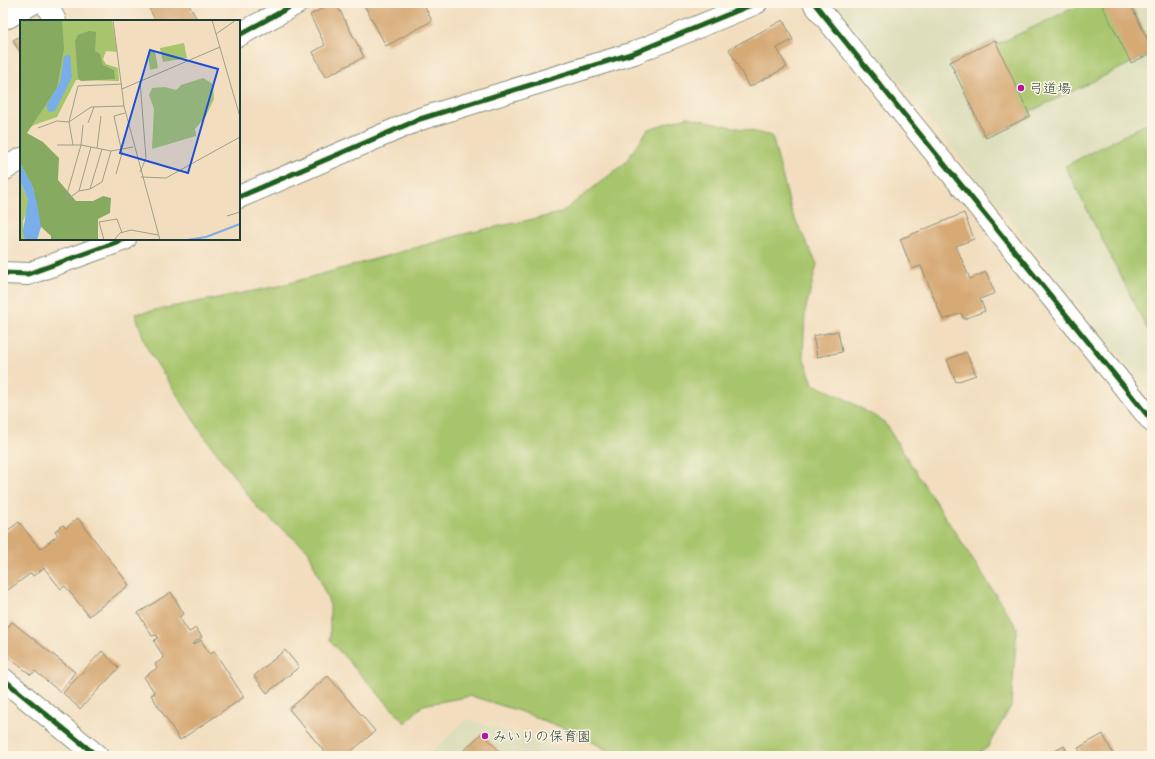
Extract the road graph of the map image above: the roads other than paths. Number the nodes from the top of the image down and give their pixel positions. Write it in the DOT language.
graph roads {
  1 [pos="33,3"];
  2 [pos="46,3"];
  3 [pos="297,3"];
  4 [pos="756,3"];
  5 [pos="814,3"];
  6 [pos="3,17"];
  7 [pos="54,20"];
  8 [pos="240,34"];
  9 [pos="20,160"];
  10 [pos="3,170"];
  11 [pos="240,197"];
  12 [pos="122,240"];
  13 [pos="3,273"];
  14 [pos="1152,421"];
  15 [pos="3,679"];
  16 [pos="97,756"];
  1 -- 6 [label="street"];
  2 -- 7 [label="street"];
  3 -- 8 [label="street"];
  4 -- 11 [label="street"];
  5 -- 14 [label="street"];
  9 -- 10 [label="street"];
  12 -- 13 [label="street"];
  15 -- 16 [label="street"];
}
